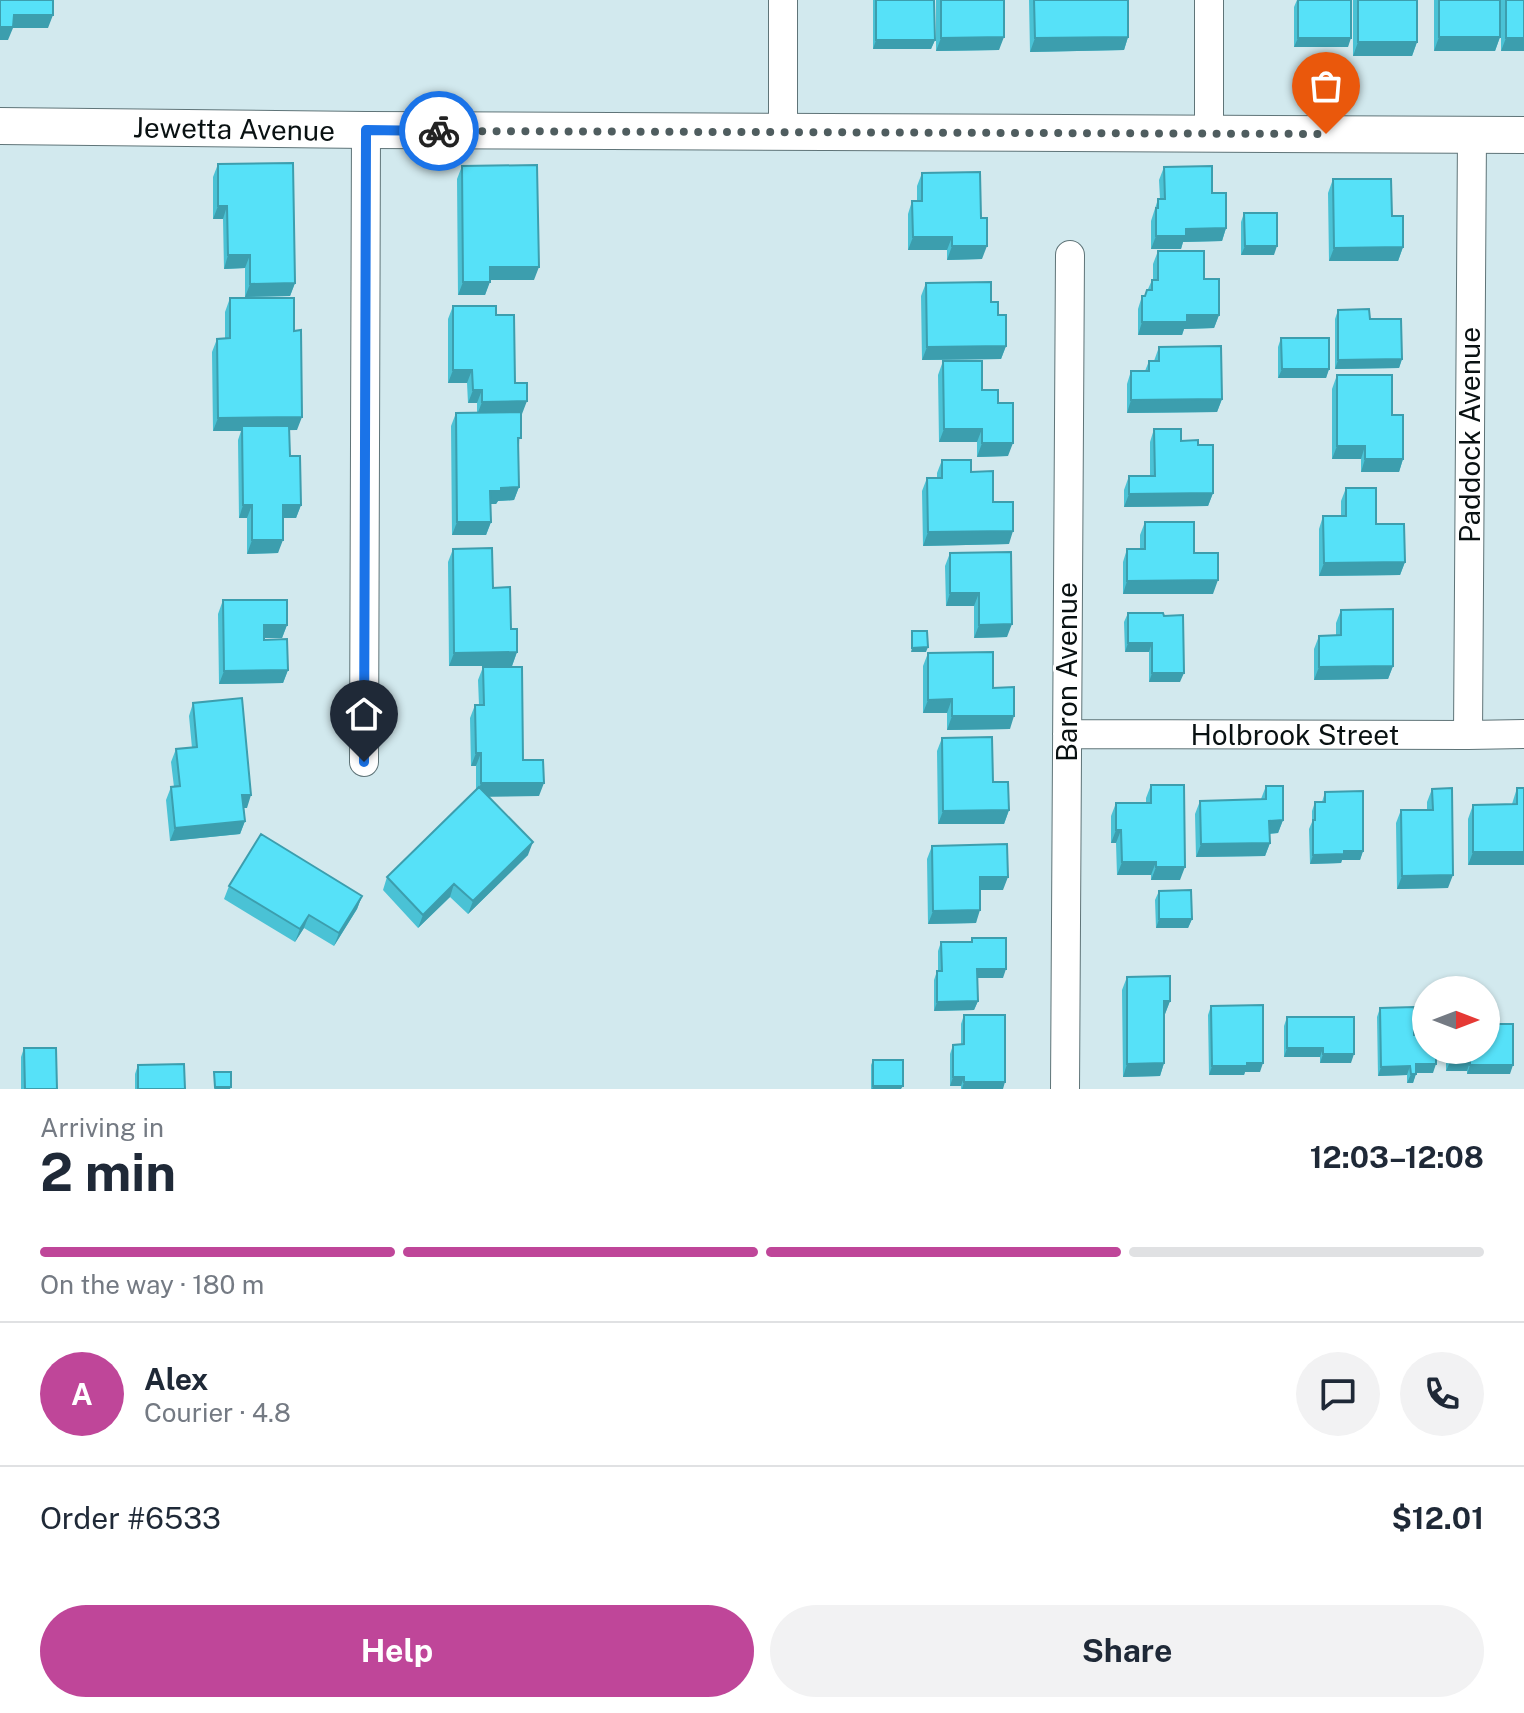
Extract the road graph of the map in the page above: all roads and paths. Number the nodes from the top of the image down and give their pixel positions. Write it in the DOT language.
graph roads {
  1 [pos="783,0"];
  2 [pos="1209,0"];
  3 [pos="0,126"];
  4 [pos="366,130"];
  5 [pos="783,132"];
  6 [pos="1209,134"];
  7 [pos="1472,135"];
  8 [pos="1524,135"];
  9 [pos="1070,255"];
  10 [pos="1067,734"];
  11 [pos="1524,734"];
  12 [pos="1468,735"];
  13 [pos="364,762"];
  14 [pos="1065,1089"];
  1 -- 5 [label="street"];
  2 -- 6 [label="street"];
  3 -- 4 [label="street, Jewetta Avenue"];
  4 -- 5 [label="street, Jewetta Avenue"];
  4 -- 13 [label="street"];
  5 -- 6 [label="street, Jewetta Avenue"];
  6 -- 7 [label="street, Jewetta Avenue"];
  7 -- 8 [label="street, Jewetta Avenue"];
  7 -- 12 [label="street, Paddock Avenue"];
  9 -- 10 [label="street, Baron Avenue"];
  10 -- 12 [label="street, Holbrook Street"];
  10 -- 14 [label="street, Baron Avenue"];
  11 -- 12 [label="street, Holbrook Street"];
}
